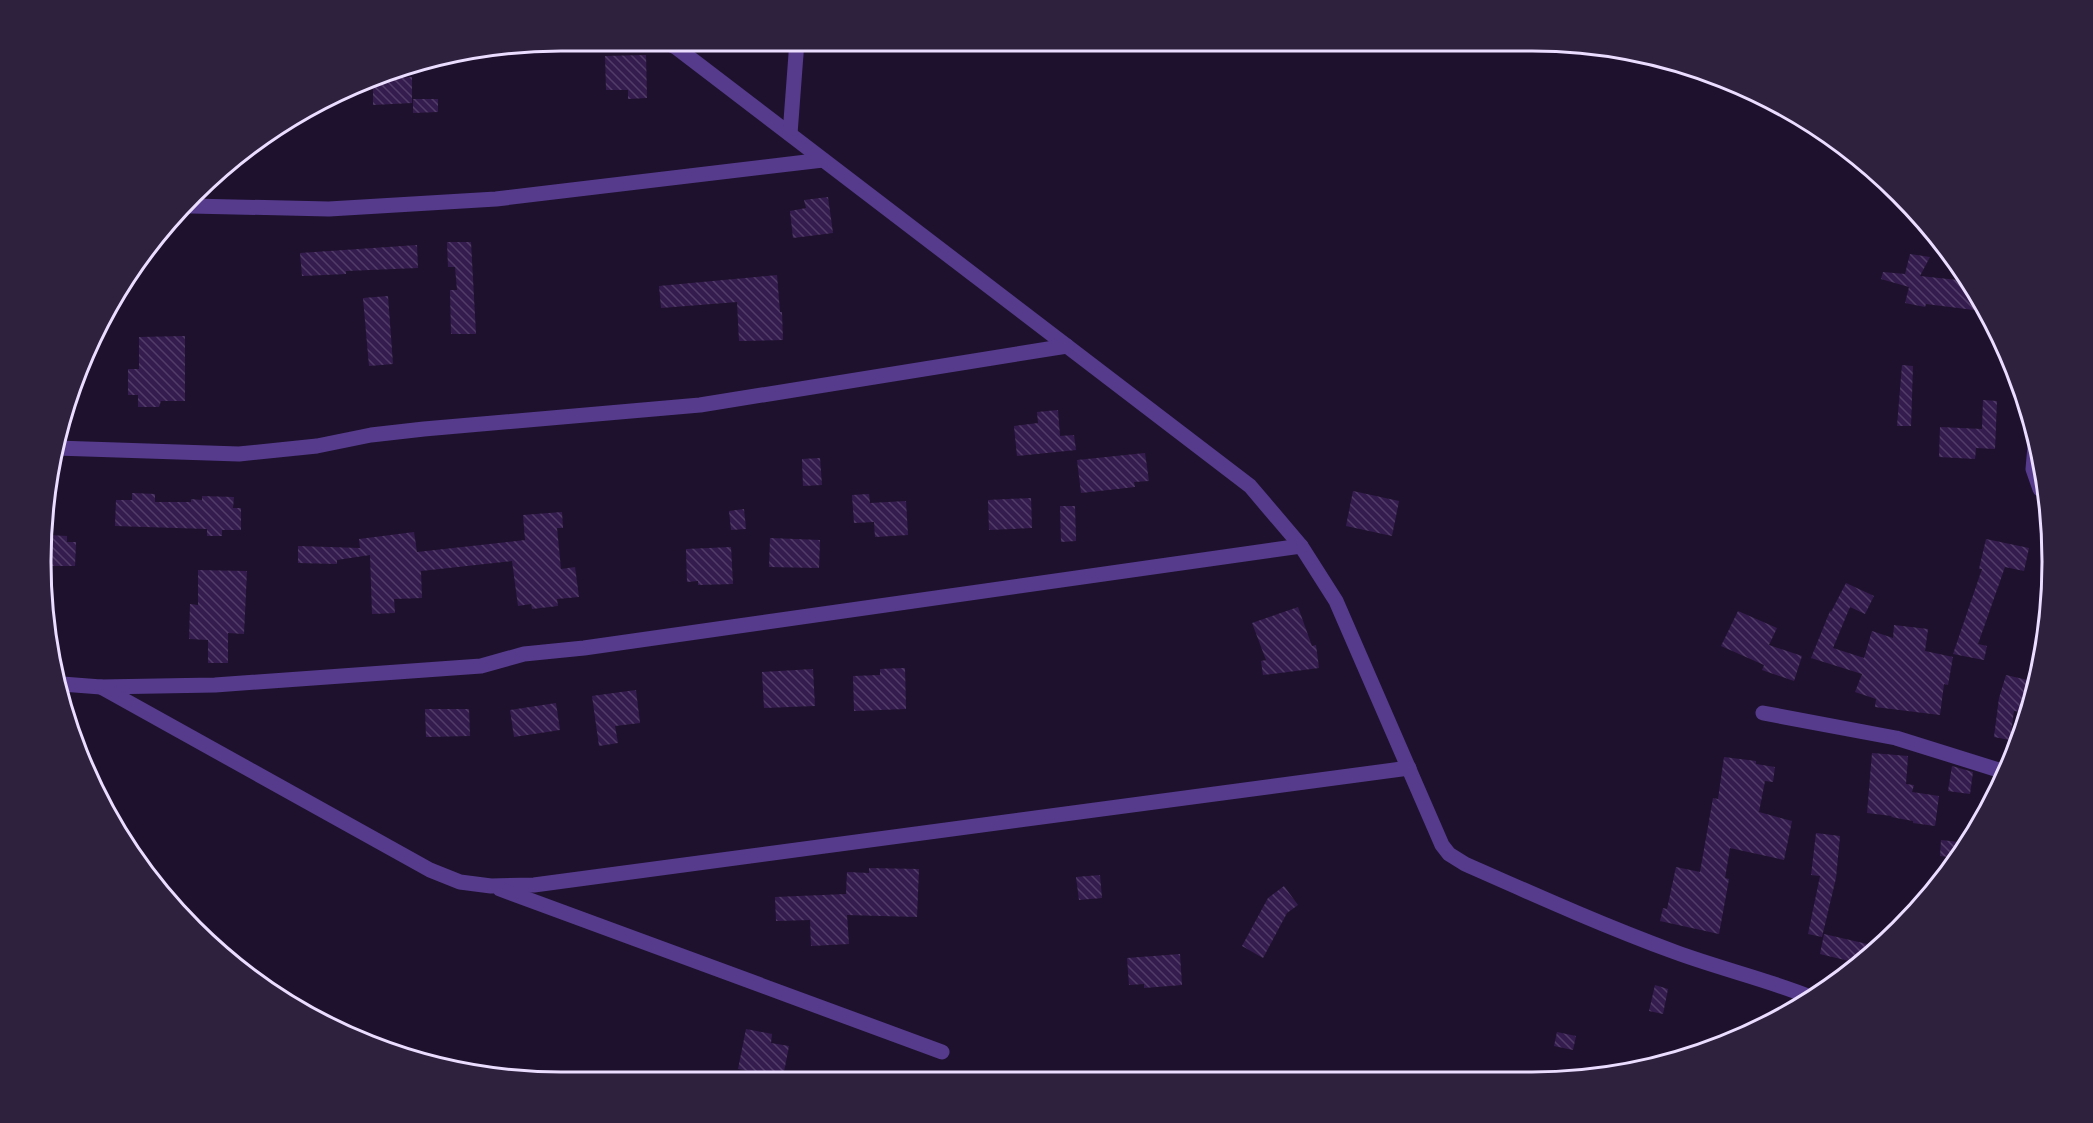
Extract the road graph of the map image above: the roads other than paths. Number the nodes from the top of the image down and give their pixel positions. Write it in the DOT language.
graph roads {
  1 [pos="681,51"];
  2 [pos="796,51"];
  3 [pos="790,134"];
  4 [pos="823,160"];
  5 [pos="196,206"];
  6 [pos="1067,346"];
  7 [pos="64,448"];
  8 [pos="1301,546"];
  9 [pos="66,684"];
  10 [pos="101,687"];
  11 [pos="1763,713"];
  12 [pos="1409,768"];
  13 [pos="1997,770"];
  14 [pos="491,886"];
  15 [pos="1802,994"];
  16 [pos="942,1052"];
  1 -- 3 [label="street"];
  2 -- 3 [label="street"];
  3 -- 4 [label="street"];
  4 -- 5 [label="street"];
  4 -- 6 [label="street"];
  6 -- 7 [label="street"];
  6 -- 8 [label="street"];
  8 -- 10 [label="street"];
  8 -- 12 [label="street"];
  9 -- 10 [label="street"];
  10 -- 14 [label="street"];
  11 -- 13 [label="street"];
  12 -- 14 [label="street"];
  12 -- 15 [label="street"];
  14 -- 16 [label="street"];
}
